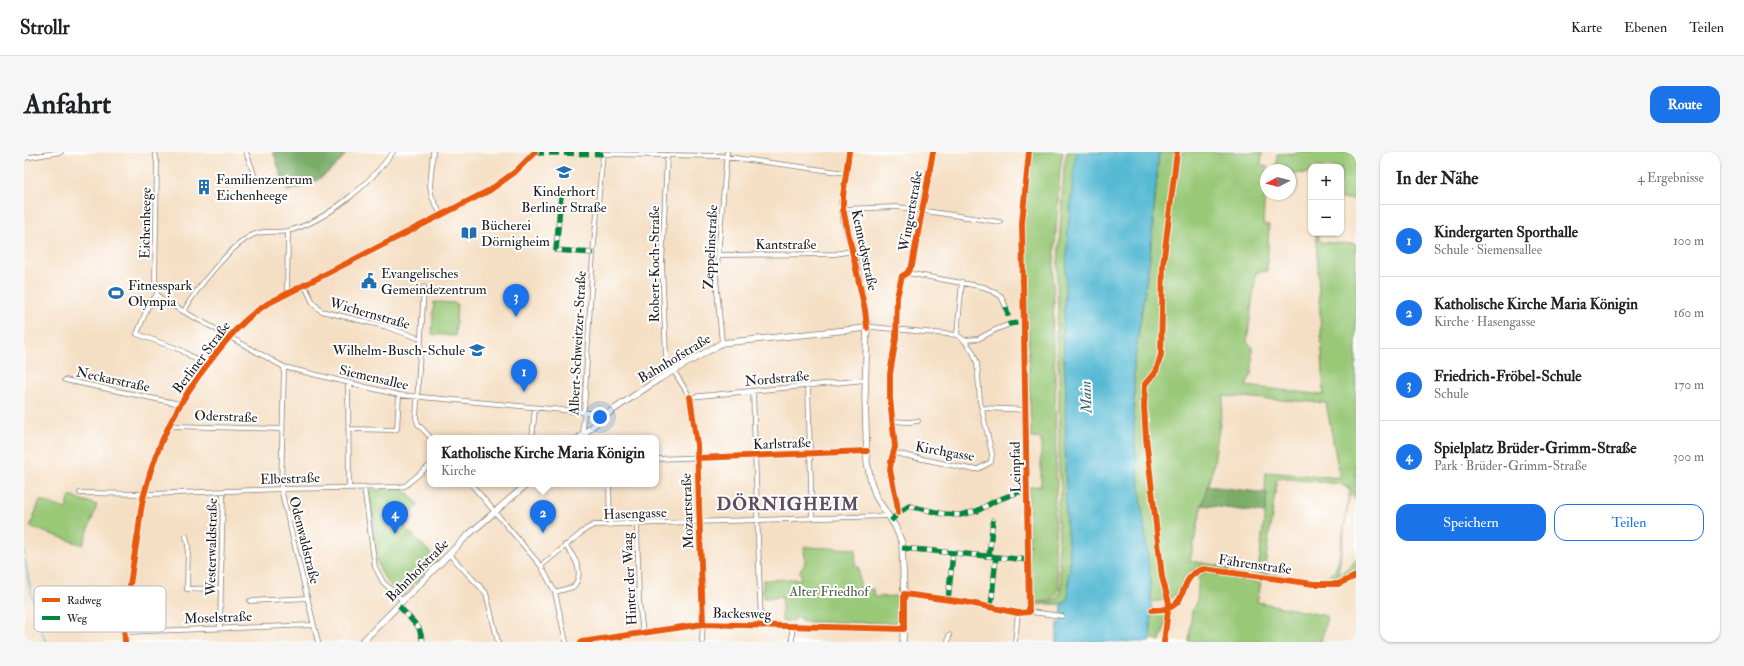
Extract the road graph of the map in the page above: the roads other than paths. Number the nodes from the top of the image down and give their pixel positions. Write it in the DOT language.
graph roads {
  1 [pos="55,152"];
  2 [pos="62,152"];
  3 [pos="155,152"];
  4 [pos="246,152"];
  5 [pos="393,152"];
  6 [pos="433,152"];
  7 [pos="535,152"];
  8 [pos="850,152"];
  9 [pos="932,152"];
  10 [pos="727,154"];
  11 [pos="667,155"];
  12 [pos="24,158"];
  13 [pos="846,173"];
  14 [pos="234,179"];
  15 [pos="561,196"];
  16 [pos="843,209"];
  17 [pos="923,210"];
  18 [pos="441,216"];
  19 [pos="1000,222"];
  20 [pos="288,231"];
  21 [pos="852,250"];
  22 [pos="593,253"];
  23 [pos="719,255"];
  24 [pos="907,273"];
  25 [pos="962,282"];
  26 [pos="304,284"];
  27 [pos="424,287"];
  28 [pos="287,293"];
  29 [pos="157,294"];
  30 [pos="1006,307"];
  31 [pos="184,312"];
  32 [pos="1024,322"];
  33 [pos="1010,324"];
  34 [pos="868,328"];
  35 [pos="896,329"];
  36 [pos="957,335"];
  37 [pos="229,337"];
  38 [pos="421,339"];
  39 [pos="964,340"];
  40 [pos="722,343"];
  41 [pos="206,366"];
  42 [pos="284,368"];
  43 [pos="673,370"];
  44 [pos="65,380"];
  45 [pos="865,380"];
  46 [pos="348,383"];
  47 [pos="808,386"];
  48 [pos="753,391"];
  49 [pos="399,395"];
  50 [pos="690,397"];
  51 [pos="418,398"];
  52 [pos="180,404"];
  53 [pos="535,408"];
  54 [pos="982,408"];
  55 [pos="1026,410"];
  56 [pos="584,412"];
  57 [pos="607,414"];
  58 [pos="892,421"];
  59 [pos="918,421"];
  60 [pos="169,424"];
  61 [pos="282,429"];
  62 [pos="348,429"];
  63 [pos="584,433"];
  64 [pos="428,435"];
  65 [pos="532,435"];
  66 [pos="867,452"];
  67 [pos="894,453"];
  68 [pos="810,454"];
  69 [pos="755,456"];
  70 [pos="697,458"];
  71 [pos="659,459"];
  72 [pos="427,468"];
  73 [pos="349,487"];
  74 [pos="364,487"];
  75 [pos="473,487"];
  76 [pos="523,487"];
  77 [pos="609,487"];
  78 [pos="281,488"];
  79 [pos="1027,489"];
  80 [pos="223,492"];
  81 [pos="80,493"];
  82 [pos="144,493"];
  83 [pos="494,512"];
  84 [pos="898,513"];
  85 [pos="812,518"];
  86 [pos="889,518"];
  87 [pos="757,519"];
  88 [pos="993,520"];
  89 [pos="699,522"];
  90 [pos="610,524"];
  91 [pos="637,524"];
  92 [pos="186,536"];
  93 [pos="565,545"];
  94 [pos="902,548"];
  95 [pos="953,553"];
  96 [pos="449,554"];
  97 [pos="989,556"];
  98 [pos="996,557"];
  99 [pos="1028,560"];
  100 [pos="540,566"];
  101 [pos="1356,576"];
  102 [pos="130,586"];
  103 [pos="221,588"];
  104 [pos="556,592"];
  105 [pos="904,594"];
  106 [pos="308,598"];
  107 [pos="948,600"];
  108 [pos="250,601"];
  109 [pos="401,604"];
  110 [pos="991,607"];
  111 [pos="1152,610"];
  112 [pos="1029,612"];
  113 [pos="1018,613"];
  114 [pos="1062,616"];
  115 [pos="703,624"];
  116 [pos="314,625"];
  117 [pos="761,625"];
  118 [pos="792,626"];
  119 [pos="220,628"];
  120 [pos="904,629"];
  121 [pos="166,630"];
  122 [pos="123,632"];
  123 [pos="643,633"];
  124 [pos="949,635"];
  125 [pos="125,642"];
  126 [pos="318,642"];
  127 [pos="362,642"];
  128 [pos="423,642"];
  129 [pos="498,642"];
  130 [pos="566,642"];
  131 [pos="582,642"];
  132 [pos="702,642"];
  133 [pos="792,642"];
  134 [pos="903,642"];
  135 [pos="948,642"];
  136 [pos="1015,642"];
  1 -- 2 [label="street"];
  1 -- 12 [label="street"];
  3 -- 29 [label="street, Eichenheege"];
  4 -- 14 [label="street"];
  5 -- 20 [label="street"];
  6 -- 18 [label="street"];
  7 -- 18 [label="street, Berliner Straße"];
  8 -- 13 [label="street, Kennedystraße"];
  9 -- 17 [label="street, Wingertstraße"];
  10 -- 11 [label="street"];
  10 -- 13 [label="street"];
  10 -- 23 [label="street, Zeppelinstraße"];
  11 -- 22 [label="street, Albert-Schweitzer-Straße"];
  11 -- 43 [label="street, Robert-Koch-Straße"];
  13 -- 16 [label="street, Kennedystraße"];
  15 -- 22 [label="street, Albert-Schweitzer-Straße"];
  16 -- 17 [label="street"];
  16 -- 21 [label="street, Kennedystraße"];
  17 -- 19 [label="street"];
  17 -- 24 [label="street, Wingertstraße"];
  18 -- 26 [label="street, Berliner Straße"];
  20 -- 28 [label="street"];
  20 -- 31 [label="street"];
  21 -- 23 [label="street, Kantstraße"];
  21 -- 34 [label="street, Kennedystraße"];
  22 -- 56 [label="street, Albert-Schweitzer-Straße"];
  23 -- 40 [label="street, Zeppelinstraße"];
  24 -- 25 [label="street"];
  24 -- 35 [label="street, Wingertstraße"];
  25 -- 30 [label="street"];
  25 -- 36 [label="street"];
  26 -- 28 [label="street, Berliner Straße"];
  26 -- 38 [label="street, Wichernstraße"];
  27 -- 38 [label="street, Wichernstraße"];
  28 -- 37 [label="street, Berliner Straße"];
  29 -- 31 [label="street, Siemensallee"];
  29 -- 41 [label="street"];
  31 -- 37 [label="street, Siemensallee"];
  32 -- 55 [label="street, Leinpfad"];
  33 -- 39 [label="street"];
  34 -- 35 [label="street"];
  34 -- 40 [label="street, Bahnhofstraße"];
  34 -- 45 [label="street, Kennedystraße"];
  35 -- 36 [label="street"];
  35 -- 58 [label="street, Wingertstraße"];
  36 -- 39 [label="street"];
  37 -- 41 [label="street, Berliner Straße"];
  37 -- 42 [label="street, Siemensallee"];
  38 -- 51 [label="street, Wichernstraße"];
  39 -- 54 [label="street"];
  40 -- 43 [label="street, Bahnhofstraße"];
  41 -- 52 [label="street, Berliner Straße"];
  42 -- 46 [label="street, Siemensallee"];
  42 -- 61 [label="street, Odenwaldstraße"];
  43 -- 50 [label="street, Mozartstraße"];
  43 -- 57 [label="street, Bahnhofstraße"];
  44 -- 52 [label="street, Neckarstraße"];
  45 -- 47 [label="street, Nordstraße"];
  45 -- 66 [label="street, Kennedystraße"];
  46 -- 49 [label="street, Siemensallee"];
  46 -- 62 [label="street"];
  47 -- 48 [label="street, Nordstraße"];
  47 -- 68 [label="street"];
  48 -- 50 [label="street, Nordstraße"];
  48 -- 69 [label="street"];
  49 -- 51 [label="street, Siemensallee"];
  49 -- 62 [label="street"];
  50 -- 70 [label="street, Mozartstraße"];
  51 -- 53 [label="street, Siemensallee"];
  51 -- 64 [label="street, Wichernstraße"];
  52 -- 60 [label="street, Berliner Straße"];
  53 -- 56 [label="street, Siemensallee"];
  53 -- 65 [label="street"];
  54 -- 55 [label="street"];
  54 -- 67 [label="street, Kirchgasse"];
  55 -- 79 [label="street, Leinpfad"];
  56 -- 57 [label="street, Siemensallee"];
  56 -- 63 [label="street, Albert-Schweitzer-Straße"];
  57 -- 63 [label="street, Bahnhofstraße"];
  58 -- 59 [label="street"];
  58 -- 67 [label="street, Wingertstraße"];
  60 -- 61 [label="street, Oderstraße"];
  60 -- 82 [label="street, Berliner Straße"];
  61 -- 78 [label="street, Odenwaldstraße"];
  62 -- 73 [label="street"];
  66 -- 68 [label="street, Karlstraße"];
  66 -- 86 [label="street, Kennedystraße"];
  67 -- 84 [label="street, Wingertstraße"];
  68 -- 69 [label="street, Karlstraße"];
  68 -- 85 [label="street"];
  69 -- 70 [label="street, Karlstraße"];
  69 -- 87 [label="street"];
  70 -- 71 [label="street, Karlstraße"];
  70 -- 89 [label="street, Mozartstraße"];
  72 -- 74 [label="street, Elbestraße"];
  73 -- 74 [label="street, Elbestraße"];
  73 -- 78 [label="street, Elbestraße"];
  74 -- 109 [label="street"];
  75 -- 83 [label="street"];
  76 -- 83 [label="street, Bahnhofstraße"];
  77 -- 90 [label="street"];
  78 -- 80 [label="street, Elbestraße"];
  78 -- 106 [label="street, Odenwaldstraße"];
  79 -- 84 [label="street"];
  79 -- 99 [label="street, Leinpfad"];
  80 -- 82 [label="street, Elbestraße"];
  80 -- 103 [label="street, Westerwaldstraße"];
  81 -- 82 [label="street, Elbestraße"];
  82 -- 102 [label="street, Berliner Straße"];
  83 -- 96 [label="street, Bahnhofstraße"];
  83 -- 100 [label="street"];
  84 -- 86 [label="street"];
  85 -- 86 [label="street, Hasengasse"];
  85 -- 87 [label="street, Hasengasse"];
  86 -- 94 [label="street, Kennedystraße"];
  87 -- 89 [label="street, Hasengasse"];
  87 -- 117 [label="street"];
  88 -- 97 [label="street"];
  89 -- 91 [label="street, Hasengasse"];
  89 -- 115 [label="street, Mozartstraße"];
  90 -- 91 [label="street, Hasengasse"];
  90 -- 93 [label="street, Hasengasse"];
  91 -- 123 [label="street, Hinter der Waag"];
  92 -- 103 [label="street"];
  93 -- 100 [label="street, Hasengasse"];
  93 -- 104 [label="street"];
  94 -- 95 [label="street"];
  94 -- 105 [label="street, Kennedystraße"];
  95 -- 97 [label="street"];
  95 -- 107 [label="street"];
  96 -- 109 [label="street, Bahnhofstraße"];
  96 -- 129 [label="street"];
  97 -- 98 [label="street"];
  98 -- 99 [label="street"];
  98 -- 110 [label="street"];
  99 -- 112 [label="street, Leinpfad"];
  100 -- 104 [label="street"];
  101 -- 111 [label="street, Fährenstraße"];
  103 -- 119 [label="street, Westerwaldstraße"];
  104 -- 130 [label="street"];
  105 -- 107 [label="street"];
  105 -- 120 [label="street, Kennedystraße"];
  106 -- 108 [label="street, Odenwaldstraße"];
  106 -- 116 [label="street, Odenwaldstraße"];
  107 -- 110 [label="street"];
  109 -- 127 [label="street, Bahnhofstraße"];
  109 -- 128 [label="street"];
  110 -- 113 [label="street"];
  112 -- 113 [label="street"];
  112 -- 114 [label="street"];
  113 -- 136 [label="street"];
  115 -- 117 [label="street, Backesweg"];
  115 -- 123 [label="street, Backesweg"];
  115 -- 132 [label="street, Mozartstraße"];
  116 -- 119 [label="street, Moselstraße"];
  116 -- 126 [label="street, Odenwaldstraße"];
  117 -- 118 [label="street, Backesweg"];
  118 -- 120 [label="street, Backesweg"];
  118 -- 133 [label="street"];
  119 -- 121 [label="street, Moselstraße"];
  120 -- 134 [label="street, Kennedystraße"];
  122 -- 125 [label="street, Berliner Straße"];
  123 -- 131 [label="street, Backesweg"];
  124 -- 135 [label="street"];
}
